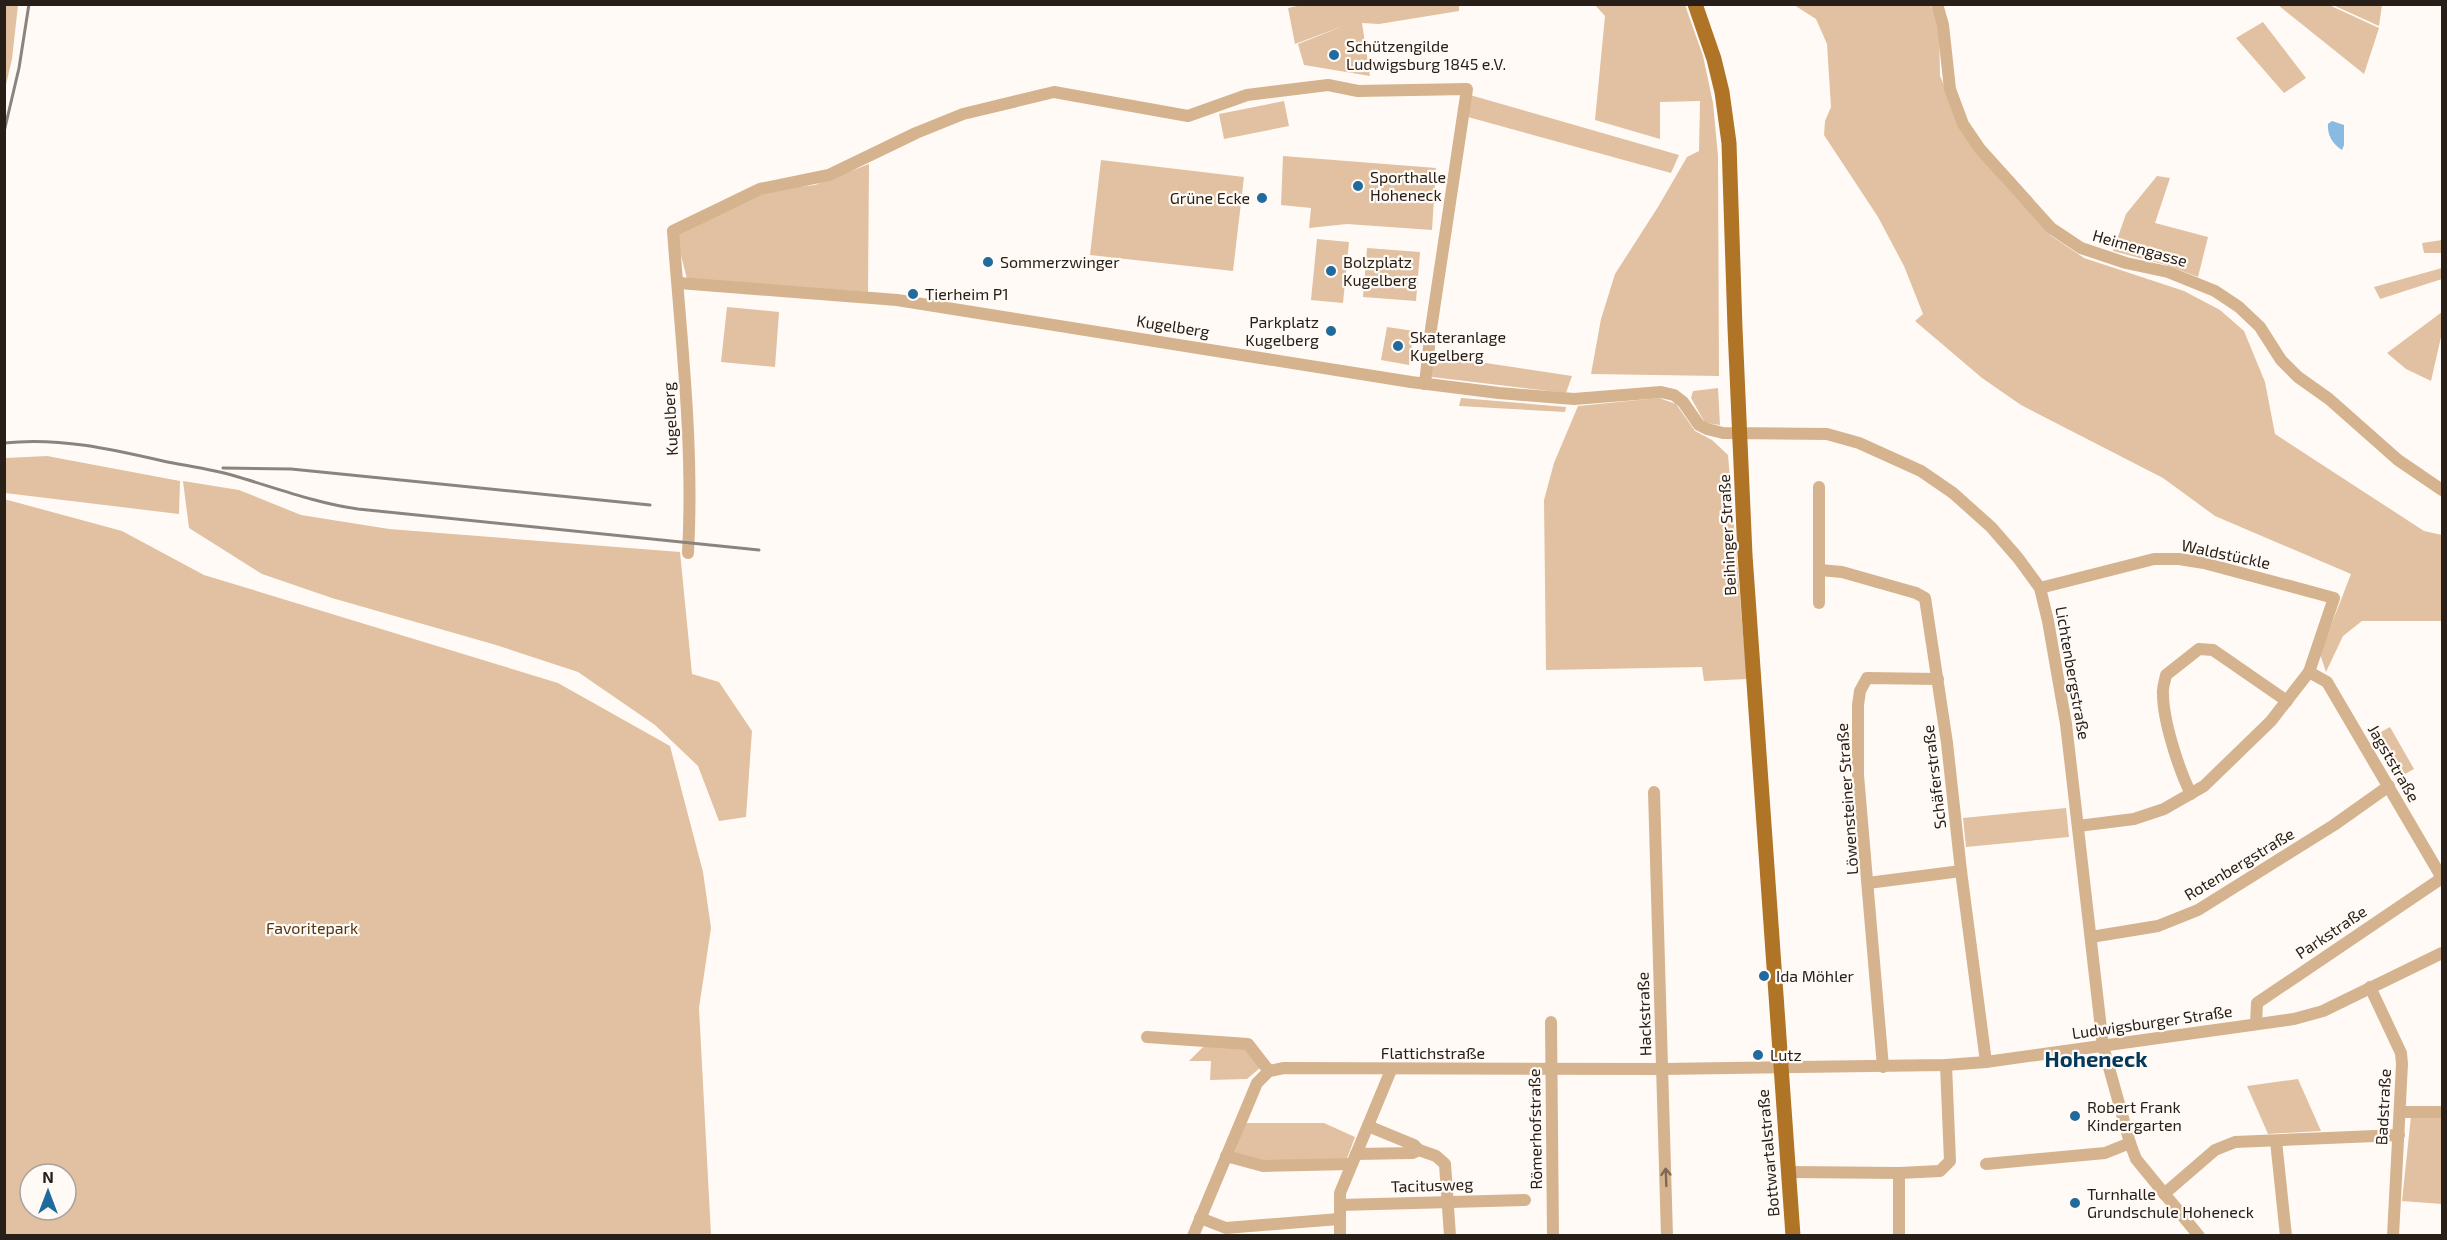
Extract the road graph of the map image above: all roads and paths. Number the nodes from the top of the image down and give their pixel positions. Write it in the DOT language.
graph roads {
  1 [pos="1695,4"];
  2 [pos="1937,4"];
  3 [pos="679,283"];
  4 [pos="1425,384"];
  5 [pos="1661,392"];
  6 [pos="1739,433"];
  7 [pos="1819,487"];
  8 [pos="2442,490"];
  9 [pos="688,553"];
  10 [pos="1820,570"];
  11 [pos="2040,588"];
  12 [pos="1819,603"];
  13 [pos="2309,672"];
  14 [pos="1938,679"];
  15 [pos="2287,700"];
  16 [pos="2389,786"];
  17 [pos="1654,792"];
  18 [pos="2191,794"];
  19 [pos="2078,826"];
  20 [pos="1961,871"];
  21 [pos="2442,878"];
  22 [pos="1868,883"];
  23 [pos="2091,937"];
  24 [pos="2442,953"];
  25 [pos="2370,987"];
  26 [pos="1551,1022"];
  27 [pos="2256,1024"];
  28 [pos="1147,1036"];
  29 [pos="2103,1046"];
  30 [pos="1986,1062"];
  31 [pos="1946,1065"];
  32 [pos="1883,1066"];
  33 [pos="1780,1068"];
  34 [pos="1550,1069"];
  35 [pos="1662,1069"];
  36 [pos="1391,1070"];
  37 [pos="1269,1071"];
  38 [pos="2400,1112"];
  39 [pos="2442,1112"];
  40 [pos="1368,1126"];
  41 [pos="2399,1135"];
  42 [pos="2276,1141"];
  43 [pos="2130,1143"];
  44 [pos="1419,1150"];
  45 [pos="1226,1156"];
  46 [pos="1354,1159"];
  47 [pos="1986,1164"];
  48 [pos="1789,1172"];
  49 [pos="1899,1173"];
  50 [pos="2164,1194"];
  51 [pos="1525,1200"];
  52 [pos="1447,1201"];
  53 [pos="1340,1205"];
  54 [pos="1200,1218"];
  55 [pos="1339,1219"];
  56 [pos="1193,1236"];
  57 [pos="1340,1236"];
  58 [pos="1450,1236"];
  59 [pos="1553,1236"];
  60 [pos="1668,1236"];
  61 [pos="1793,1236"];
  62 [pos="1899,1236"];
  63 [pos="2199,1236"];
  64 [pos="2286,1236"];
  65 [pos="2393,1236"];
  1 -- 6 [label="main road, Beihinger Straße"];
  2 -- 8 [label="street, Heimengasse"];
  3 -- 4 [label="street, Kugelberg"];
  3 -- 4 [label="street, Kugelberg"];
  3 -- 9 [label="street, Kugelberg"];
  4 -- 5 [label="street, Kugelberg"];
  5 -- 6 [label="street, Lichtenbergstraße"];
  6 -- 11 [label="street, Lichtenbergstraße"];
  6 -- 33 [label="main road, Beihinger Straße"];
  7 -- 10 [label="street"];
  10 -- 12 [label="street"];
  10 -- 14 [label="street, Schäferstraße"];
  11 -- 13 [label="street, Waldstückle"];
  11 -- 19 [label="street, Lichtenbergstraße"];
  13 -- 15 [label="street"];
  13 -- 16 [label="street, Jagststraße"];
  14 -- 20 [label="street, Schäferstraße"];
  14 -- 22 [label="street, Löwensteiner Straße"];
  15 -- 18 [label="street"];
  15 -- 18 [label="street"];
  16 -- 21 [label="street, Jagststraße"];
  16 -- 23 [label="street, Rotenbergstraße"];
  17 -- 35 [label="street, Hackstraße"];
  18 -- 19 [label="street"];
  19 -- 23 [label="street, Lichtenbergstraße"];
  20 -- 22 [label="street, Löwensteiner Straße"];
  20 -- 30 [label="street, Schäferstraße"];
  21 -- 27 [label="street, Parkstraße"];
  22 -- 32 [label="street, Löwensteiner Straße"];
  23 -- 29 [label="street, Lichtenbergstraße"];
  24 -- 25 [label="street, Ludwigsburger Straße"];
  25 -- 27 [label="street, Ludwigsburger Straße"];
  25 -- 38 [label="street, Badstraße"];
  26 -- 34 [label="street, Römerhofstraße"];
  27 -- 29 [label="street, Ludwigsburger Straße"];
  28 -- 37 [label="street"];
  29 -- 30 [label="street, Ludwigsburger Straße"];
  29 -- 43 [label="street, Lichtenbergstraße"];
  30 -- 31 [label="street, Ludwigsburger Straße"];
  31 -- 32 [label="street, Ludwigsburger Straße"];
  31 -- 49 [label="street"];
  32 -- 33 [label="street, Ludwigsburger Straße"];
  33 -- 35 [label="street, Flattichstraße"];
  33 -- 48 [label="main road, Bottwartalstraße"];
  34 -- 35 [label="street, Flattichstraße"];
  34 -- 36 [label="street, Flattichstraße"];
  34 -- 59 [label="street, Römerhofstraße"];
  60 -- 35 [label="street, Hackstraße, one-way"];
  36 -- 37 [label="street, Flattichstraße"];
  36 -- 40 [label="street"];
  37 -- 45 [label="street"];
  38 -- 39 [label="street"];
  38 -- 41 [label="street, Badstraße"];
  40 -- 44 [label="street"];
  40 -- 46 [label="street"];
  41 -- 42 [label="street"];
  41 -- 65 [label="street, Badstraße"];
  42 -- 50 [label="street"];
  42 -- 64 [label="street"];
  43 -- 47 [label="street"];
  43 -- 50 [label="street, Lichtenbergstraße"];
  44 -- 46 [label="street"];
  44 -- 52 [label="street"];
  45 -- 46 [label="street"];
  45 -- 54 [label="street"];
  46 -- 53 [label="street"];
  48 -- 49 [label="street"];
  48 -- 61 [label="main road, Bottwartalstraße"];
  49 -- 62 [label="street"];
  50 -- 63 [label="street, Lichtenbergstraße"];
  51 -- 52 [label="street, Tacitusweg"];
  52 -- 53 [label="street, Tacitusweg"];
  52 -- 58 [label="street"];
  53 -- 55 [label="street"];
  54 -- 55 [label="street"];
  54 -- 56 [label="street"];
  55 -- 57 [label="street"];
}
